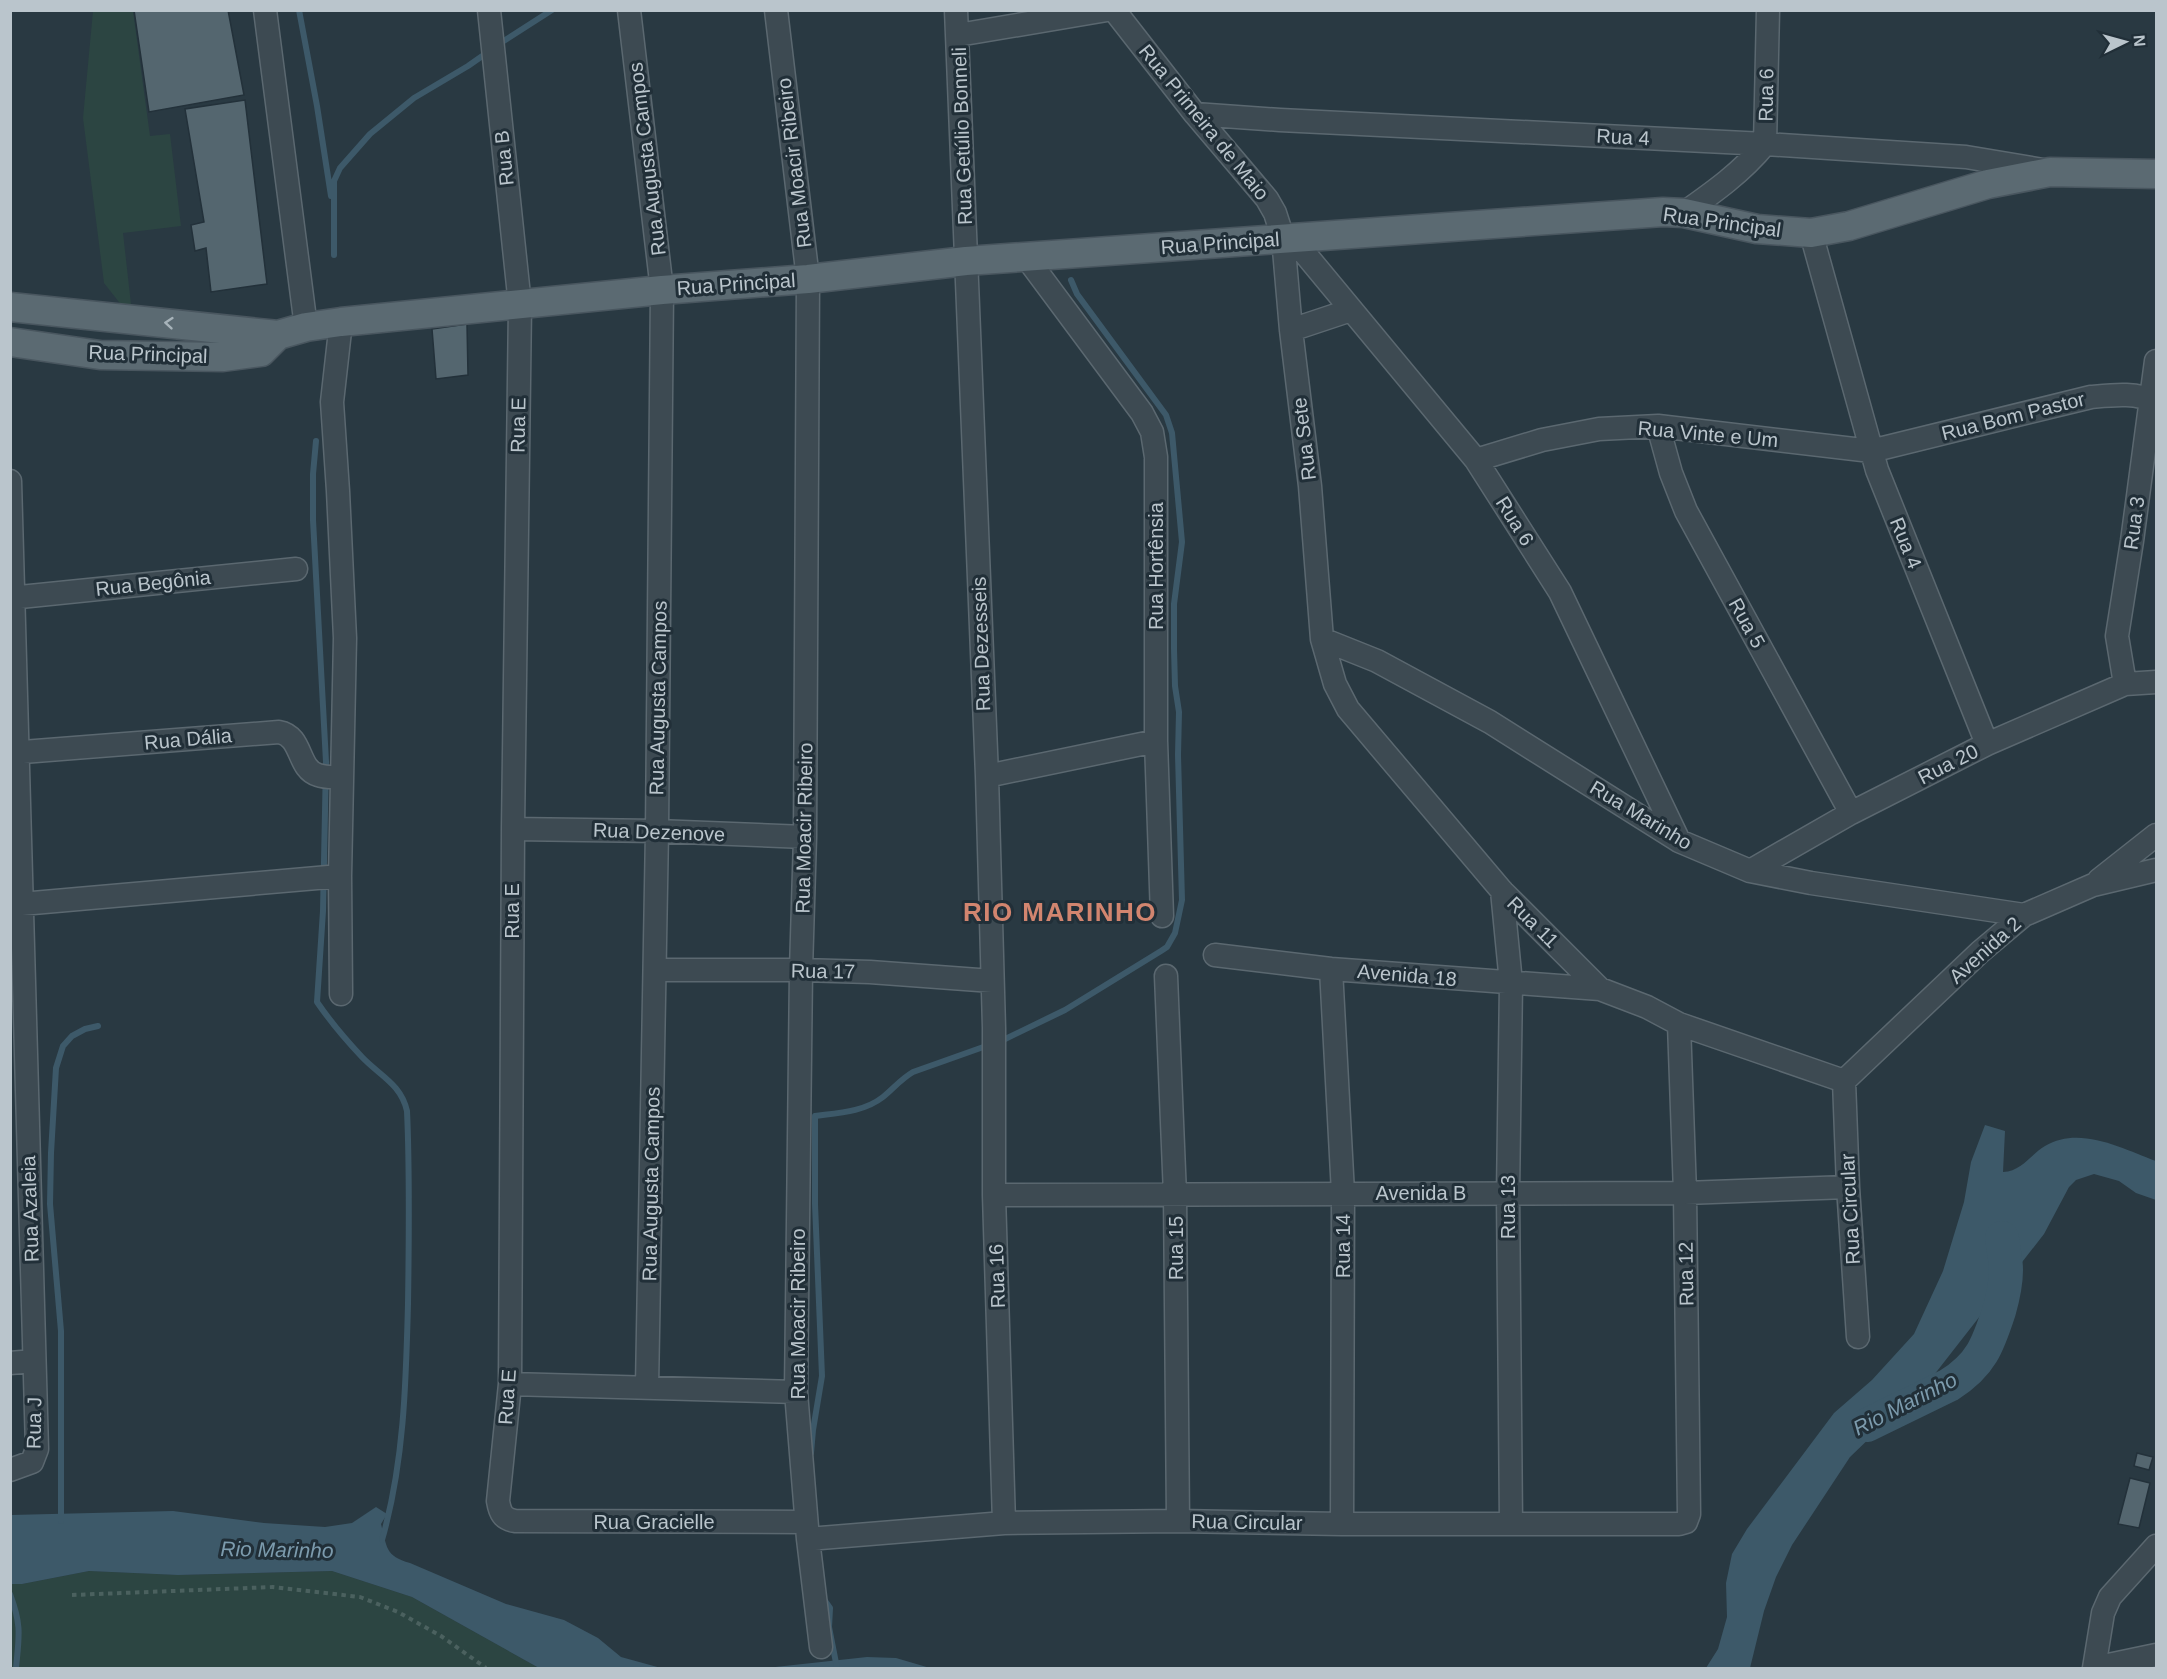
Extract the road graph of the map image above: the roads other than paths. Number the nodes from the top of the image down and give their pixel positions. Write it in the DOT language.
graph roads {
  1 [pos="265,10"];
  2 [pos="489,10"];
  3 [pos="629,10"];
  4 [pos="776,10"];
  5 [pos="956,10"];
  6 [pos="1107,10"];
  7 [pos="1114,10"];
  8 [pos="1768,10"];
  9 [pos="958,35"];
  10 [pos="1195,114"];
  11 [pos="1765,144"];
  12 [pos="2050,172"];
  13 [pos="2157,174"];
  14 [pos="1684,213"];
  15 [pos="1811,233"];
  16 [pos="1288,238"];
  17 [pos="1026,257"];
  18 [pos="966,261"];
  19 [pos="808,279"];
  20 [pos="662,290"];
  21 [pos="520,305"];
  22 [pos="10,308"];
  23 [pos="1351,309"];
  24 [pos="323,325"];
  25 [pos="1291,330"];
  26 [pos="278,335"];
  27 [pos="10,342"];
  28 [pos="2157,361"];
  29 [pos="2153,401"];
  30 [pos="1658,426"];
  31 [pos="1871,451"];
  32 [pos="1476,460"];
  33 [pos="10,481"];
  34 [pos="296,569"];
  35 [pos="12,598"];
  36 [pos="1322,639"];
  37 [pos="2157,682"];
  38 [pos="2125,684"];
  39 [pos="1156,741"];
  40 [pos="1987,744"];
  41 [pos="14,753"];
  42 [pos="987,776"];
  43 [pos="332,777"];
  44 [pos="1851,813"];
  45 [pos="513,829"];
  46 [pos="657,831"];
  47 [pos="2157,835"];
  48 [pos="805,837"];
  49 [pos="1679,841"];
  50 [pos="2157,870"];
  51 [pos="1750,871"];
  52 [pos="329,876"];
  53 [pos="2093,885"];
  54 [pos="1502,891"];
  55 [pos="16,904"];
  56 [pos="2024,915"];
  57 [pos="1162,916"];
  58 [pos="1215,956"];
  59 [pos="1331,969"];
  60 [pos="655,970"];
  61 [pos="801,970"];
  62 [pos="1166,976"];
  63 [pos="992,981"];
  64 [pos="1511,983"];
  65 [pos="1600,989"];
  66 [pos="341,994"];
  67 [pos="1679,1024"];
  68 [pos="994,1028"];
  69 [pos="18,1056"];
  70 [pos="1844,1081"];
  71 [pos="1848,1188"];
  72 [pos="1343,1193"];
  73 [pos="1685,1193"];
  74 [pos="1508,1194"];
  75 [pos="994,1195"];
  76 [pos="1175,1195"];
  77 [pos="20,1216"];
  78 [pos="1858,1337"];
  79 [pos="34,1361"];
  80 [pos="10,1363"];
  81 [pos="510,1384"];
  82 [pos="647,1387"];
  83 [pos="796,1392"];
  84 [pos="10,1470"];
  85 [pos="503,1516"];
  86 [pos="1178,1521"];
  87 [pos="1686,1522"];
  88 [pos="1004,1523"];
  89 [pos="1342,1524"];
  90 [pos="1511,1524"];
  91 [pos="815,1534"];
  92 [pos="2157,1546"];
  93 [pos="821,1647"];
  94 [pos="2157,1655"];
  95 [pos="2135,1664"];
  96 [pos="2094,1668"];
  1 -- 24 [label="street"];
  2 -- 21 [label="street, Rua B"];
  3 -- 20 [label="street, Rua Augusta Campos"];
  4 -- 19 [label="street, Rua Moacir Ribeiro"];
  5 -- 9 [label="street, Rua Getúlio Bonneli"];
  6 -- 9 [label="street"];
  7 -- 10 [label="street, Rua Primeira de Maio"];
  8 -- 11 [label="street, Rua 6"];
  9 -- 18 [label="street, Rua Getúlio Bonneli"];
  10 -- 11 [label="street, Rua 4"];
  10 -- 16 [label="street, Rua Primeira de Maio"];
  11 -- 12 [label="street, Rua 4"];
  11 -- 14 [label="street, Rua 6"];
  12 -- 13 [label="main road, Rua Principal"];
  12 -- 15 [label="main road, Rua Principal"];
  14 -- 15 [label="main road, Rua Principal"];
  14 -- 16 [label="main road, Rua Principal"];
  15 -- 31 [label="street, Rua 4"];
  16 -- 17 [label="main road, Rua Principal"];
  16 -- 23 [label="street, Rua 6"];
  16 -- 25 [label="street, Rua Sete"];
  17 -- 18 [label="main road, Rua Principal"];
  17 -- 39 [label="street, Rua Hortênsia"];
  18 -- 19 [label="main road, Rua Principal"];
  18 -- 42 [label="street, Rua Dezesseis"];
  19 -- 20 [label="main road, Rua Principal"];
  19 -- 48 [label="street, Rua Moacir Ribeiro"];
  20 -- 21 [label="main road, Rua Principal"];
  20 -- 46 [label="street, Rua Augusta Campos"];
  21 -- 24 [label="main road, Rua Principal"];
  21 -- 45 [label="street, Rua E"];
  26 -- 22 [label="main road, Rua Principal, one-way"];
  23 -- 25 [label="street"];
  23 -- 32 [label="street, Rua 6"];
  24 -- 26 [label="main road, Rua Principal"];
  24 -- 43 [label="street"];
  25 -- 36 [label="street, Rua Sete"];
  26 -- 27 [label="main road, Rua Principal"];
  28 -- 29 [label="street, Rua 3"];
  29 -- 31 [label="street, Rua Bom Pastor"];
  29 -- 38 [label="street, Rua 3"];
  30 -- 31 [label="street, Rua Vinte e Um"];
  30 -- 32 [label="street, Rua Vinte e Um"];
  30 -- 44 [label="street, Rua 5"];
  31 -- 40 [label="street, Rua 4"];
  32 -- 49 [label="street, Rua 6"];
  33 -- 35 [label="street, Rua Azaleia"];
  34 -- 35 [label="street, Rua Begônia"];
  35 -- 41 [label="street, Rua Azaleia"];
  36 -- 49 [label="street, Rua Marinho"];
  36 -- 54 [label="street, Rua 11"];
  37 -- 38 [label="street, Rua 20"];
  38 -- 40 [label="street, Rua 20"];
  39 -- 42 [label="street"];
  39 -- 57 [label="street, Rua Hortênsia"];
  40 -- 44 [label="street, Rua 20"];
  41 -- 43 [label="street, Rua Dália"];
  41 -- 55 [label="street, Rua Azaleia"];
  42 -- 63 [label="street, Rua Dezesseis"];
  43 -- 52 [label="street"];
  44 -- 51 [label="street, Rua 20"];
  45 -- 46 [label="street, Rua Dezenove"];
  45 -- 81 [label="street, Rua E"];
  46 -- 48 [label="street, Rua Dezenove"];
  46 -- 60 [label="street, Rua Augusta Campos"];
  47 -- 53 [label="street"];
  48 -- 61 [label="street, Rua Moacir Ribeiro"];
  49 -- 51 [label="street, Rua Marinho"];
  50 -- 53 [label="street, Avenida 2"];
  51 -- 56 [label="street, Rua Marinho"];
  52 -- 55 [label="street"];
  52 -- 66 [label="street"];
  53 -- 56 [label="street, Avenida 2"];
  54 -- 64 [label="street, Rua 13"];
  54 -- 65 [label="street, Rua 11"];
  55 -- 69 [label="street, Rua Azaleia"];
  56 -- 70 [label="street, Avenida 2"];
  58 -- 59 [label="street, Avenida 18"];
  59 -- 64 [label="street, Avenida 18"];
  59 -- 72 [label="street, Rua 14"];
  60 -- 61 [label="street, Rua 17"];
  60 -- 82 [label="street, Rua Augusta Campos"];
  61 -- 63 [label="street, Rua 17"];
  61 -- 83 [label="street, Rua Moacir Ribeiro"];
  62 -- 76 [label="street, Rua 15"];
  63 -- 68 [label="street, Rua Dezesseis"];
  64 -- 65 [label="street, Avenida 18"];
  64 -- 74 [label="street, Rua 13"];
  65 -- 67 [label="street, Rua 11"];
  67 -- 70 [label="street, Rua 11"];
  67 -- 73 [label="street, Rua 12"];
  68 -- 75 [label="street, Rua 16"];
  69 -- 77 [label="street, Rua Azaleia"];
  70 -- 71 [label="street, Rua Circular"];
  71 -- 73 [label="street, Avenida B"];
  71 -- 78 [label="street, Rua Circular"];
  72 -- 74 [label="street, Avenida B"];
  72 -- 76 [label="street, Avenida B"];
  72 -- 89 [label="street, Rua 14"];
  73 -- 74 [label="street, Avenida B"];
  73 -- 87 [label="street, Rua 12"];
  74 -- 90 [label="street, Rua 13"];
  75 -- 76 [label="street, Avenida B"];
  75 -- 88 [label="street, Rua 16"];
  76 -- 86 [label="street, Rua 15"];
  77 -- 79 [label="street, Rua Azaleia"];
  79 -- 80 [label="street"];
  79 -- 84 [label="street, Rua J"];
  81 -- 82 [label="street"];
  81 -- 85 [label="street, Rua E"];
  82 -- 83 [label="street"];
  83 -- 91 [label="street, Rua Moacir Ribeiro"];
  85 -- 91 [label="street, Rua Gracielle"];
  86 -- 88 [label="street, Rua Circular"];
  86 -- 89 [label="street, Rua Circular"];
  87 -- 90 [label="street, Rua Circular"];
  88 -- 91 [label="street, Rua Circular"];
  89 -- 90 [label="street, Rua Circular"];
  91 -- 93 [label="street, Rua Moacir Ribeiro"];
  92 -- 96 [label="street"];
  94 -- 95 [label="street"];
  95 -- 96 [label="street"];
}
